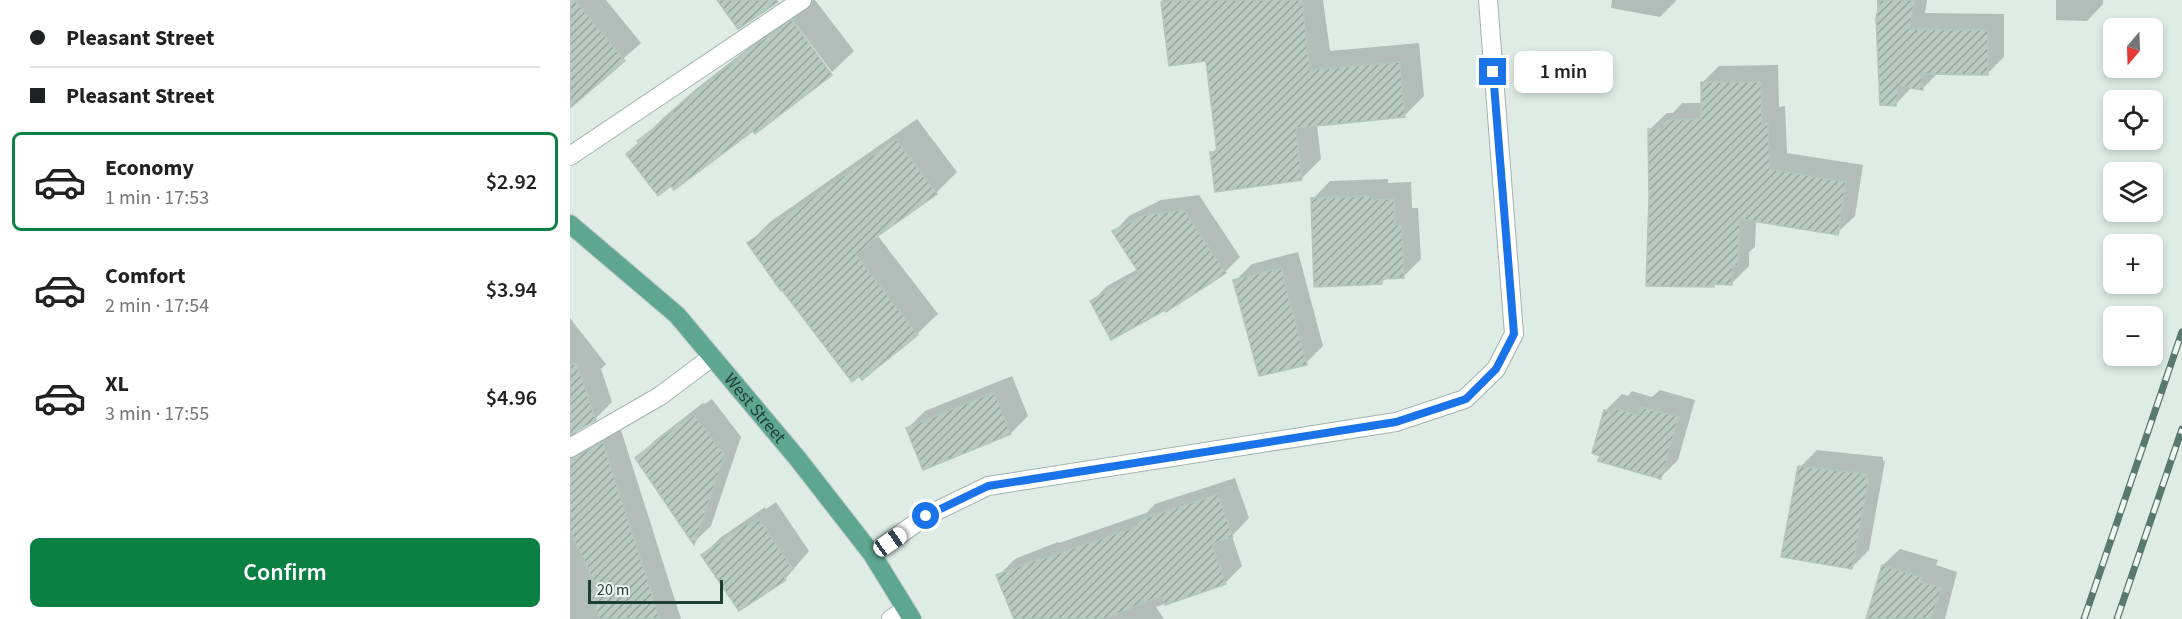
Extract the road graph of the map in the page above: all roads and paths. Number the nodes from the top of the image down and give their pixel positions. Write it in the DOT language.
graph roads {
  1 [pos="802,0"];
  2 [pos="1488,0"];
  3 [pos="570,156"];
  4 [pos="570,224"];
  5 [pos="712,357"];
  6 [pos="570,448"];
  7 [pos="872,554"];
  8 [pos="903,616"];
  1 -- 3 [label="street"];
  2 -- 7 [label="street"];
  4 -- 5 [label="main road, West Street"];
  5 -- 6 [label="street"];
  5 -- 7 [label="main road, West Street"];
  7 -- 8 [label="main road, West Street"];
}
